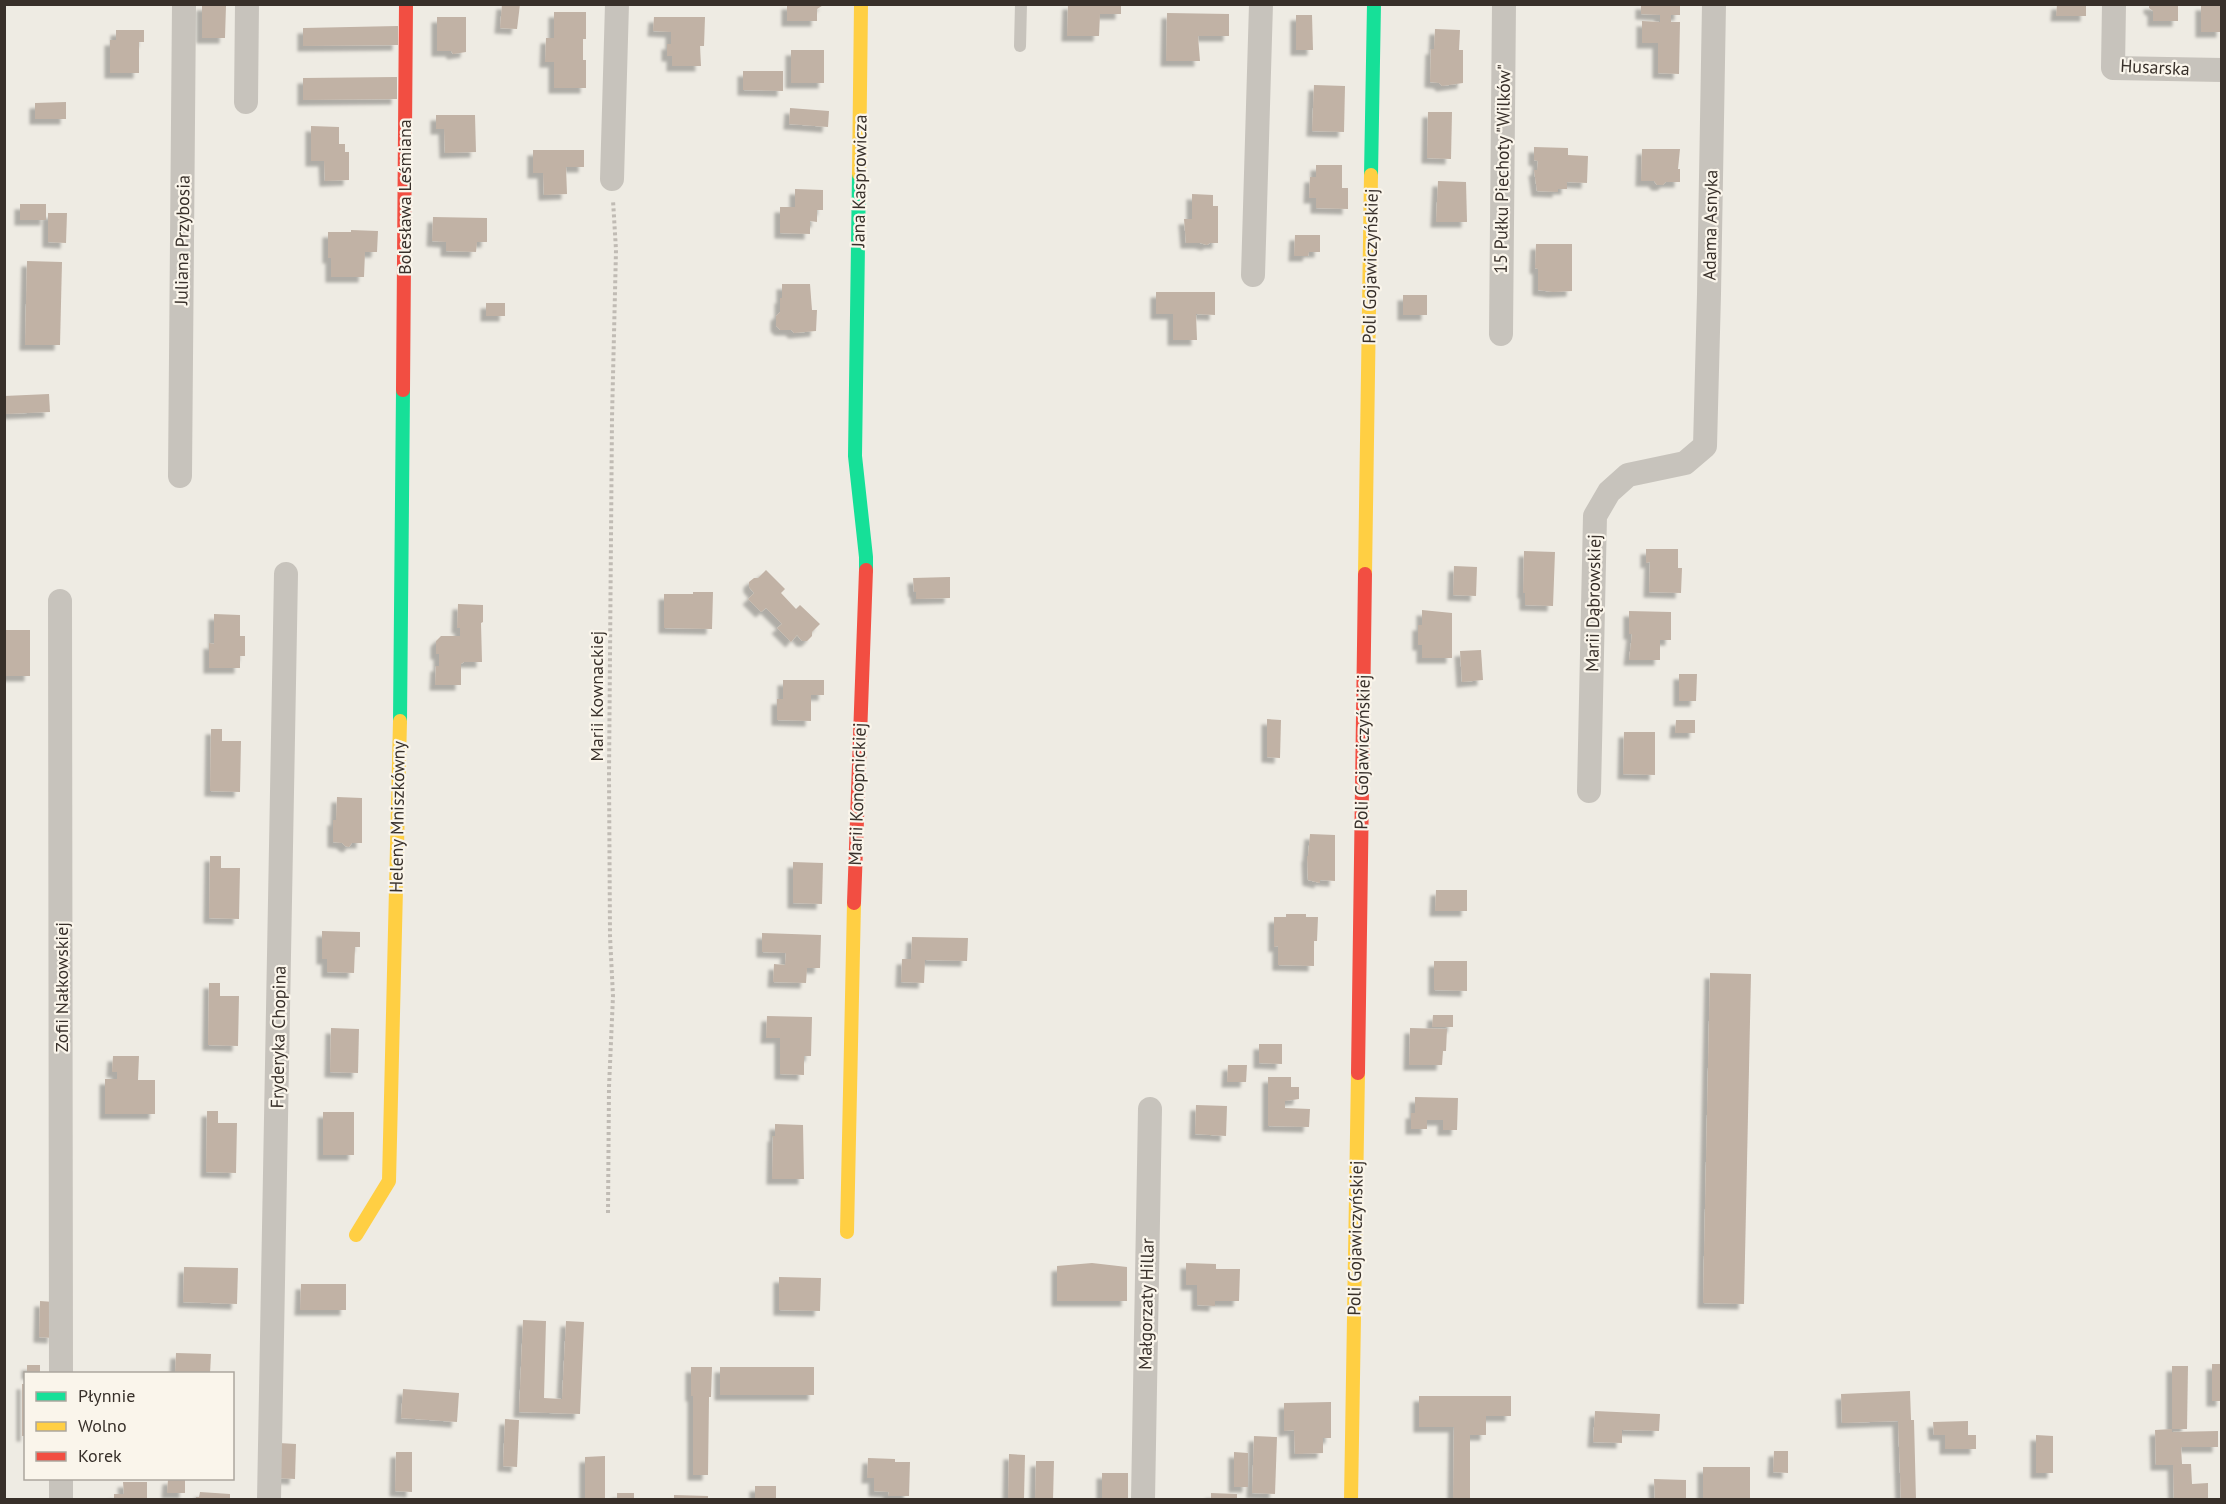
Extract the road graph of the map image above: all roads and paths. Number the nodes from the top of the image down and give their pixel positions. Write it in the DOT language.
graph roads {
  1 [pos="184,4"];
  2 [pos="247,4"];
  3 [pos="406,4"];
  4 [pos="617,4"];
  5 [pos="861,4"];
  6 [pos="1021,4"];
  7 [pos="1261,4"];
  8 [pos="1374,4"];
  9 [pos="1504,4"];
  10 [pos="1713,4"];
  11 [pos="2114,4"];
  12 [pos="1020,46"];
  13 [pos="2222,70"];
  14 [pos="246,102"];
  15 [pos="612,179"];
  16 [pos="1253,275"];
  17 [pos="1501,334"];
  18 [pos="856,357"];
  19 [pos="403,389"];
  20 [pos="1705,446"];
  21 [pos="180,476"];
  22 [pos="286,574"];
  23 [pos="60,601"];
  24 [pos="1589,791"];
  25 [pos="1150,1109"];
  26 [pos="608,1213"];
  27 [pos="847,1233"];
  28 [pos="356,1235"];
  29 [pos="61,1372"];
  30 [pos="61,1480"];
  31 [pos="61,1500"];
  32 [pos="269,1500"];
  33 [pos="1143,1500"];
  34 [pos="1351,1500"];
  1 -- 21 [label="street, Juliana Przybosia"];
  2 -- 14 [label="street"];
  3 -- 19 [label="street, Bolesława Leśmiana"];
  4 -- 15 [label="street"];
  5 -- 18 [label="street, Jana Kasprowicza"];
  6 -- 12 [label="lane"];
  7 -- 16 [label="street"];
  8 -- 34 [label="street, Poli Gojawiczyńskiej"];
  9 -- 17 [label="street, 15 Pułku Piechoty \"Wilków\""];
  10 -- 20 [label="street, Adama Asnyka"];
  11 -- 13 [label="street, Husarska"];
  15 -- 26 [label="path, Marii Kownackiej"];
  18 -- 27 [label="street, Marii Konopnickiej"];
  19 -- 28 [label="street, Heleny Mniszkówny"];
  20 -- 24 [label="street, Marii Dąbrowskiej"];
  22 -- 32 [label="street, Fryderyka Chopina"];
  23 -- 29 [label="street, Zofii Nałkowskiej"];
  25 -- 33 [label="street, Małgorzaty Hillar"];
  30 -- 31 [label="street"];
}
